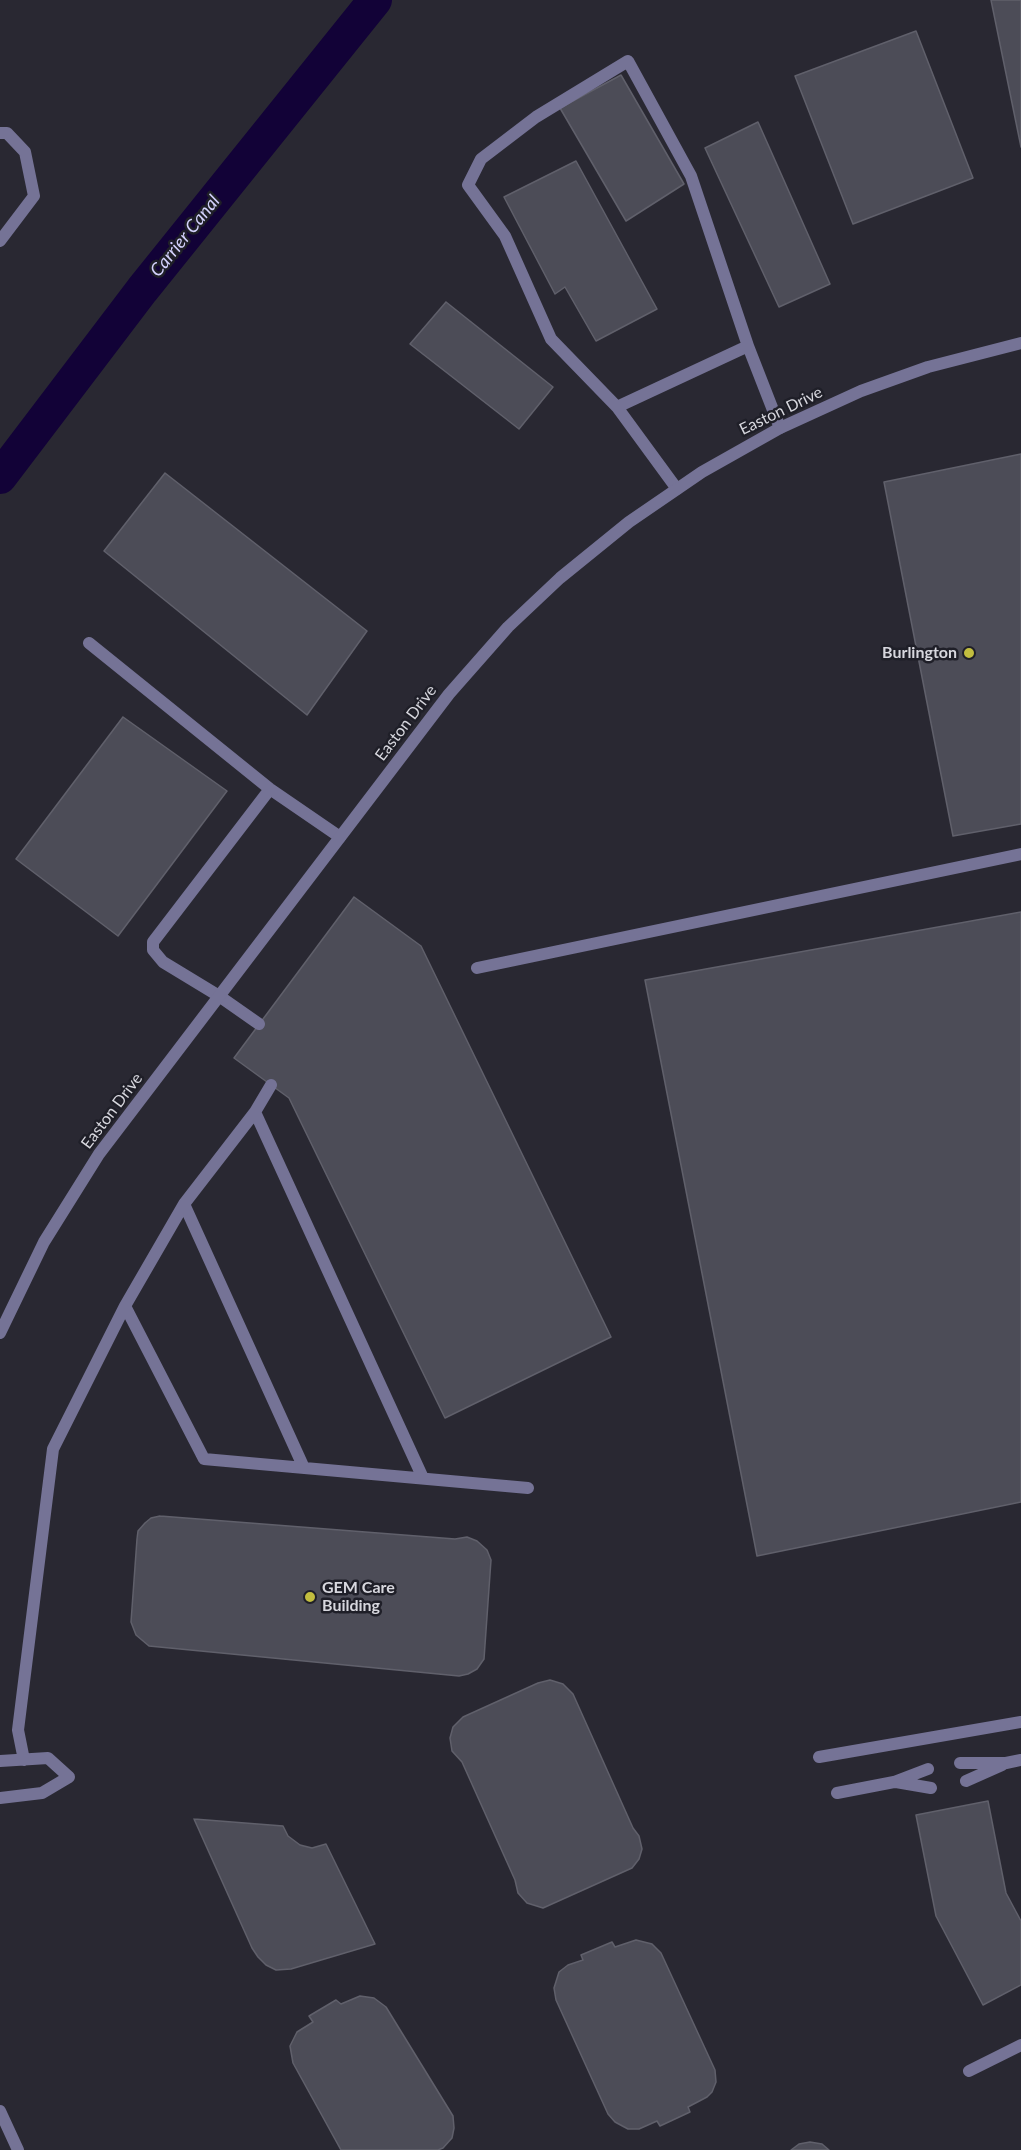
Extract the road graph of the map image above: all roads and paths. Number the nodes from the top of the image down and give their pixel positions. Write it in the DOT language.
graph roads {
  1 [pos="0,133"];
  2 [pos="0,241"];
  3 [pos="1021,343"];
  4 [pos="748,346"];
  5 [pos="617,407"];
  6 [pos="780,428"];
  7 [pos="677,489"];
  8 [pos="89,643"];
  9 [pos="270,789"];
  10 [pos="340,837"];
  11 [pos="1021,854"];
  12 [pos="477,968"];
  13 [pos="219,996"];
  14 [pos="259,1024"];
  15 [pos="271,1084"];
  16 [pos="255,1112"];
  17 [pos="184,1204"];
  18 [pos="125,1306"];
  19 [pos="0,1333"];
  20 [pos="304,1468"];
  21 [pos="423,1478"];
  22 [pos="528,1488"];
  23 [pos="1021,1722"];
  24 [pos="819,1757"];
  25 [pos="24,1760"];
  26 [pos="1021,1760"];
  27 [pos="0,1761"];
  28 [pos="960,1763"];
  29 [pos="1006,1763"];
  30 [pos="928,1769"];
  31 [pos="966,1781"];
  32 [pos="894,1782"];
  33 [pos="931,1788"];
  34 [pos="837,1793"];
  35 [pos="0,1798"];
  36 [pos="1021,2045"];
  37 [pos="969,2071"];
  38 [pos="0,2111"];
  39 [pos="18,2150"];
  1 -- 2 [label="street"];
  3 -- 6 [label="street, Easton Drive"];
  4 -- 5 [label="street"];
  4 -- 5 [label="street"];
  4 -- 6 [label="street"];
  5 -- 7 [label="street"];
  6 -- 7 [label="street, Easton Drive"];
  7 -- 10 [label="street, Easton Drive"];
  8 -- 9 [label="street"];
  9 -- 10 [label="street"];
  9 -- 13 [label="street"];
  10 -- 13 [label="street, Easton Drive"];
  11 -- 12 [label="street"];
  13 -- 14 [label="street"];
  13 -- 19 [label="street, Easton Drive"];
  15 -- 16 [label="street"];
  16 -- 17 [label="street"];
  16 -- 21 [label="street"];
  17 -- 18 [label="street"];
  17 -- 20 [label="street"];
  18 -- 20 [label="street"];
  18 -- 25 [label="street"];
  20 -- 21 [label="street"];
  21 -- 22 [label="street"];
  23 -- 24 [label="street"];
  25 -- 27 [label="street"];
  25 -- 35 [label="street"];
  26 -- 29 [label="street"];
  28 -- 29 [label="street"];
  29 -- 31 [label="street"];
  30 -- 32 [label="street"];
  32 -- 33 [label="street"];
  32 -- 34 [label="street"];
  36 -- 37 [label="street"];
  38 -- 39 [label="street"];
}
